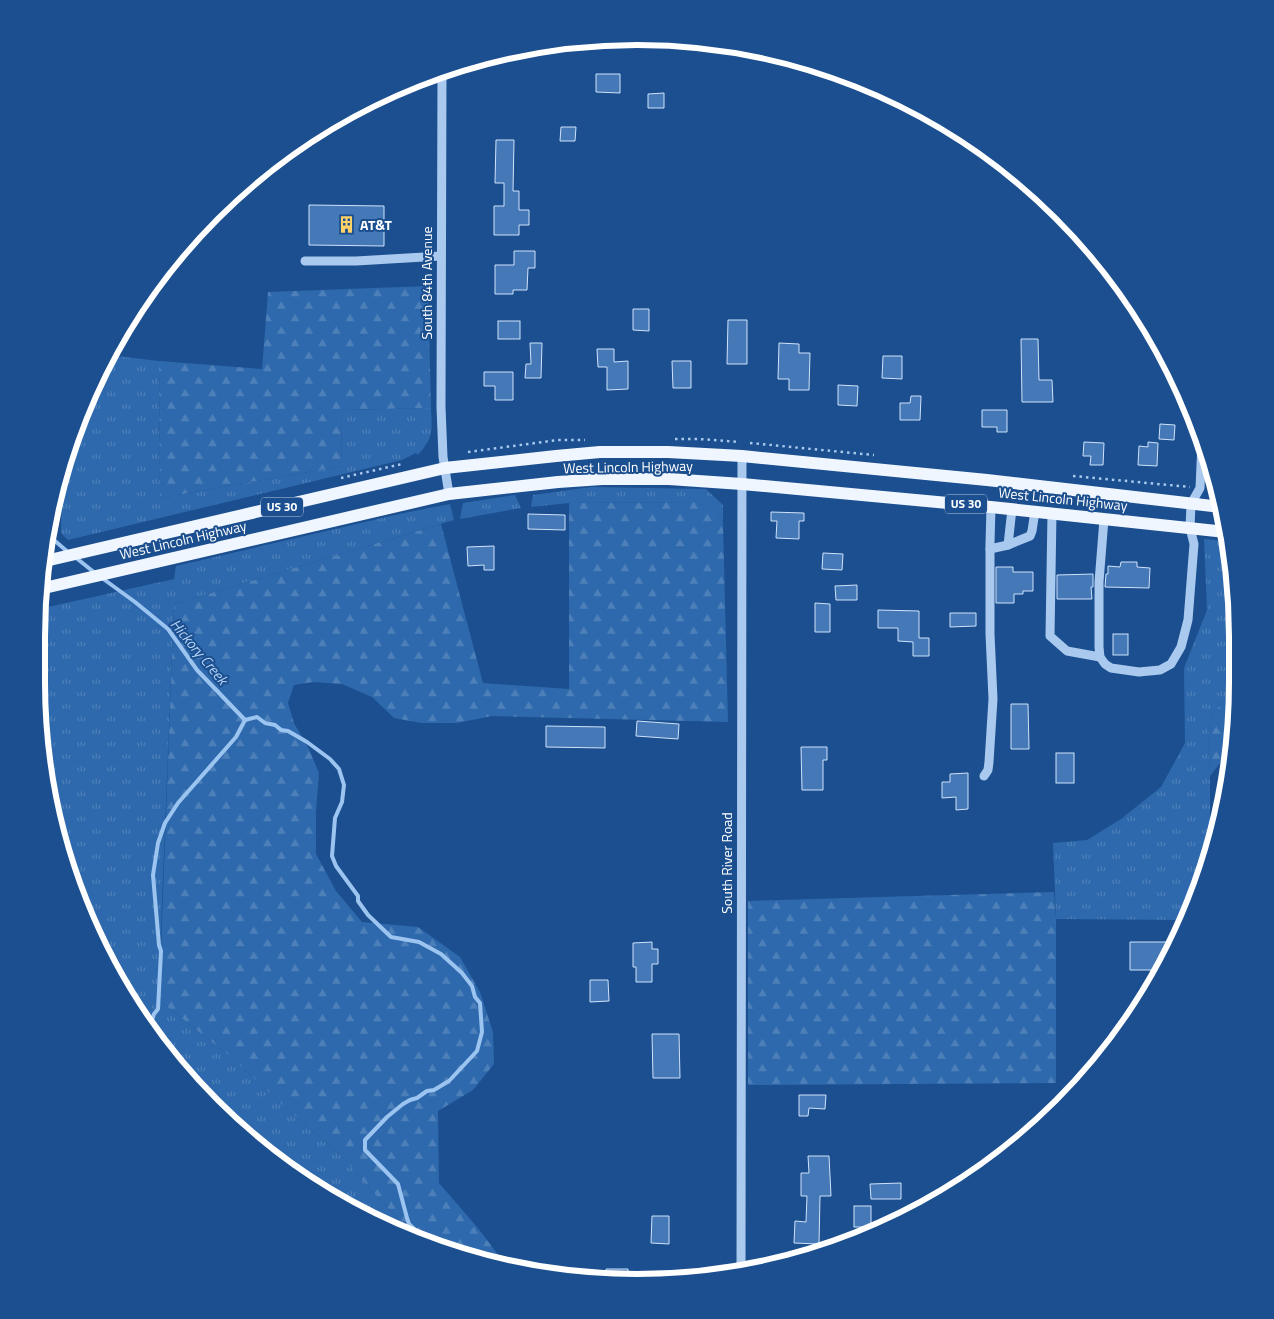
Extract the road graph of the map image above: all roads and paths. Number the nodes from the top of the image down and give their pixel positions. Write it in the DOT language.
graph roads {
  1 [pos="442,78"];
  2 [pos="441,256"];
  3 [pos="305,262"];
  4 [pos="742,456"];
  5 [pos="1202,460"];
  6 [pos="445,468"];
  7 [pos="742,484"];
  8 [pos="449,494"];
  9 [pos="1191,504"];
  10 [pos="1214,506"];
  11 [pos="991,507"];
  12 [pos="1012,509"];
  13 [pos="1035,511"];
  14 [pos="1052,513"];
  15 [pos="1104,518"];
  16 [pos="1190,528"];
  17 [pos="1219,531"];
  18 [pos="1008,545"];
  19 [pos="990,549"];
  20 [pos="50,560"];
  21 [pos="47,588"];
  22 [pos="1100,656"];
  23 [pos="984,776"];
  24 [pos="741,1265"];
  1 -- 2 [label="street, South 84th Avenue"];
  2 -- 3 [label="street"];
  2 -- 6 [label="street, South 84th Avenue"];
  4 -- 6 [label="main road, West Lincoln Highway / US 30"];
  4 -- 7 [label="street, South River Road"];
  4 -- 9 [label="main road, West Lincoln Highway / US 30"];
  5 -- 9 [label="street"];
  6 -- 8 [label="street, South 84th Avenue"];
  6 -- 20 [label="main road, West Lincoln Highway / US 30"];
  7 -- 8 [label="main road, West Lincoln Highway / US 30"];
  7 -- 11 [label="main road, West Lincoln Highway / US 30"];
  7 -- 24 [label="street, South River Road"];
  8 -- 21 [label="main road, West Lincoln Highway / US 30"];
  9 -- 10 [label="main road, West Lincoln Highway / US 30"];
  9 -- 16 [label="street"];
  11 -- 12 [label="main road, West Lincoln Highway / US 30"];
  11 -- 19 [label="street"];
  12 -- 13 [label="main road, West Lincoln Highway / US 30"];
  12 -- 18 [label="street"];
  13 -- 14 [label="main road, West Lincoln Highway / US 30"];
  13 -- 18 [label="street"];
  14 -- 15 [label="main road, West Lincoln Highway / US 30"];
  14 -- 22 [label="street"];
  15 -- 16 [label="main road, West Lincoln Highway / US 30"];
  15 -- 22 [label="street"];
  16 -- 17 [label="main road, West Lincoln Highway / US 30"];
  16 -- 22 [label="street"];
  18 -- 19 [label="street"];
  19 -- 23 [label="street"];
}
